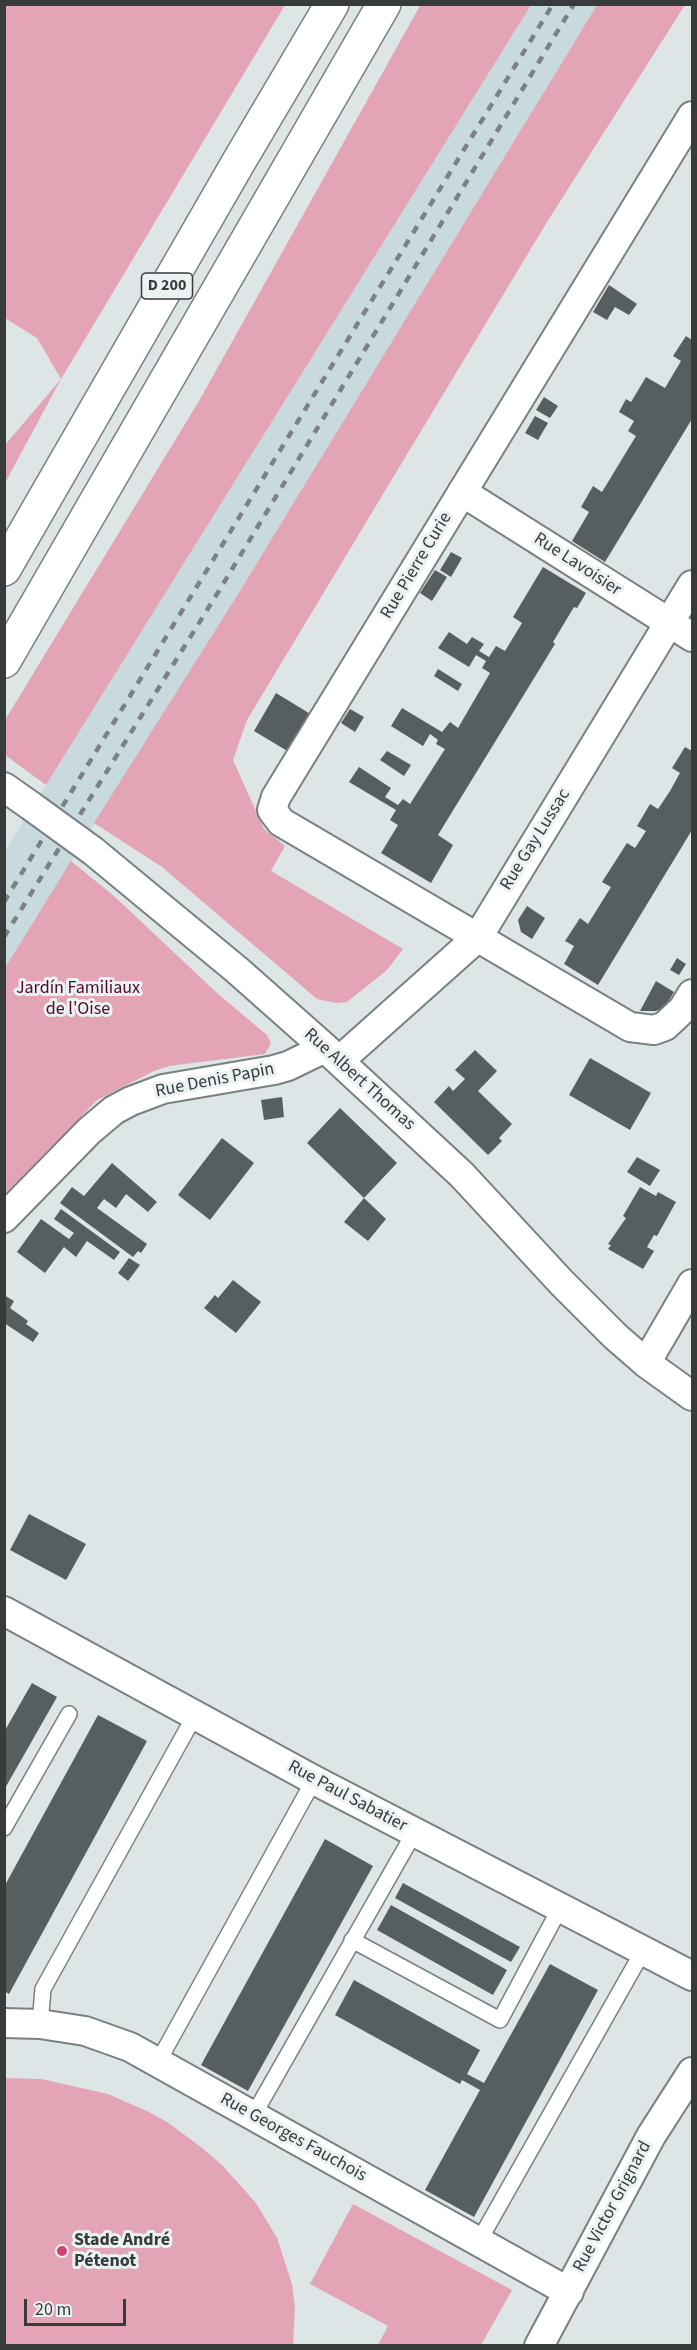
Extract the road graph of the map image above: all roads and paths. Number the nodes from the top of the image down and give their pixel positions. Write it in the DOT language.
graph roads {
  1 [pos="332,4"];
  2 [pos="384,4"];
  3 [pos="693,116"];
  4 [pos="462,492"];
  5 [pos="4,569"];
  6 [pos="693,585"];
  7 [pos="681,630"];
  8 [pos="4,661"];
  9 [pos="4,787"];
  10 [pos="478,937"];
  11 [pos="693,994"];
  12 [pos="332,1054"];
  13 [pos="4,1218"];
  14 [pos="693,1284"];
  15 [pos="646,1363"];
  16 [pos="693,1396"];
  17 [pos="4,1611"];
  18 [pos="69,1714"];
  19 [pos="195,1715"];
  20 [pos="314,1780"];
  21 [pos="4,1828"];
  22 [pos="414,1833"];
  23 [pos="560,1908"];
  24 [pos="352,1940"];
  25 [pos="643,1951"];
  26 [pos="693,1976"];
  27 [pos="4,2023"];
  28 [pos="40,2024"];
  29 [pos="158,2062"];
  30 [pos="693,2072"];
  31 [pos="253,2116"];
  32 [pos="479,2241"];
  33 [pos="568,2292"];
  34 [pos="539,2346"];
  1 -- 5 [label="highway, D 200"];
  2 -- 8 [label="highway, D 200"];
  3 -- 4 [label="street, Rue Pierre Curie"];
  4 -- 7 [label="street, Rue Lavoisier"];
  4 -- 10 [label="street, Rue Pierre Curie"];
  6 -- 7 [label="street, Rue Gay Lussac"];
  7 -- 10 [label="street, Rue Gay Lussac"];
  9 -- 12 [label="street, Rue Albert Thomas, bridge"];
  10 -- 11 [label="street, Rue Pierre Curie"];
  10 -- 12 [label="street, Rue Gay Lussac"];
  12 -- 13 [label="street, Rue Denis Papin"];
  12 -- 15 [label="street, Rue Albert Thomas"];
  14 -- 15 [label="street"];
  15 -- 16 [label="street, Rue Albert Thomas"];
  17 -- 19 [label="street, Rue Paul Sabatier"];
  18 -- 21 [label="lane"];
  19 -- 20 [label="street, Rue Paul Sabatier"];
  19 -- 28 [label="lane"];
  20 -- 22 [label="street, Rue Paul Sabatier"];
  20 -- 29 [label="lane"];
  22 -- 23 [label="street, Rue Paul Sabatier"];
  22 -- 24 [label="lane"];
  23 -- 24 [label="lane"];
  23 -- 25 [label="street, Rue Paul Sabatier"];
  24 -- 31 [label="lane"];
  25 -- 26 [label="street, Rue Paul Sabatier"];
  25 -- 32 [label="lane"];
  27 -- 28 [label="street, Rue Georges Fauchois"];
  28 -- 29 [label="street, Rue Georges Fauchois"];
  29 -- 31 [label="street, Rue Georges Fauchois"];
  30 -- 33 [label="street, Rue Victor Grignard"];
  31 -- 32 [label="street, Rue Georges Fauchois"];
  32 -- 33 [label="street, Rue Georges Fauchois"];
  33 -- 34 [label="street, Rue Victor Grignard"];
}
